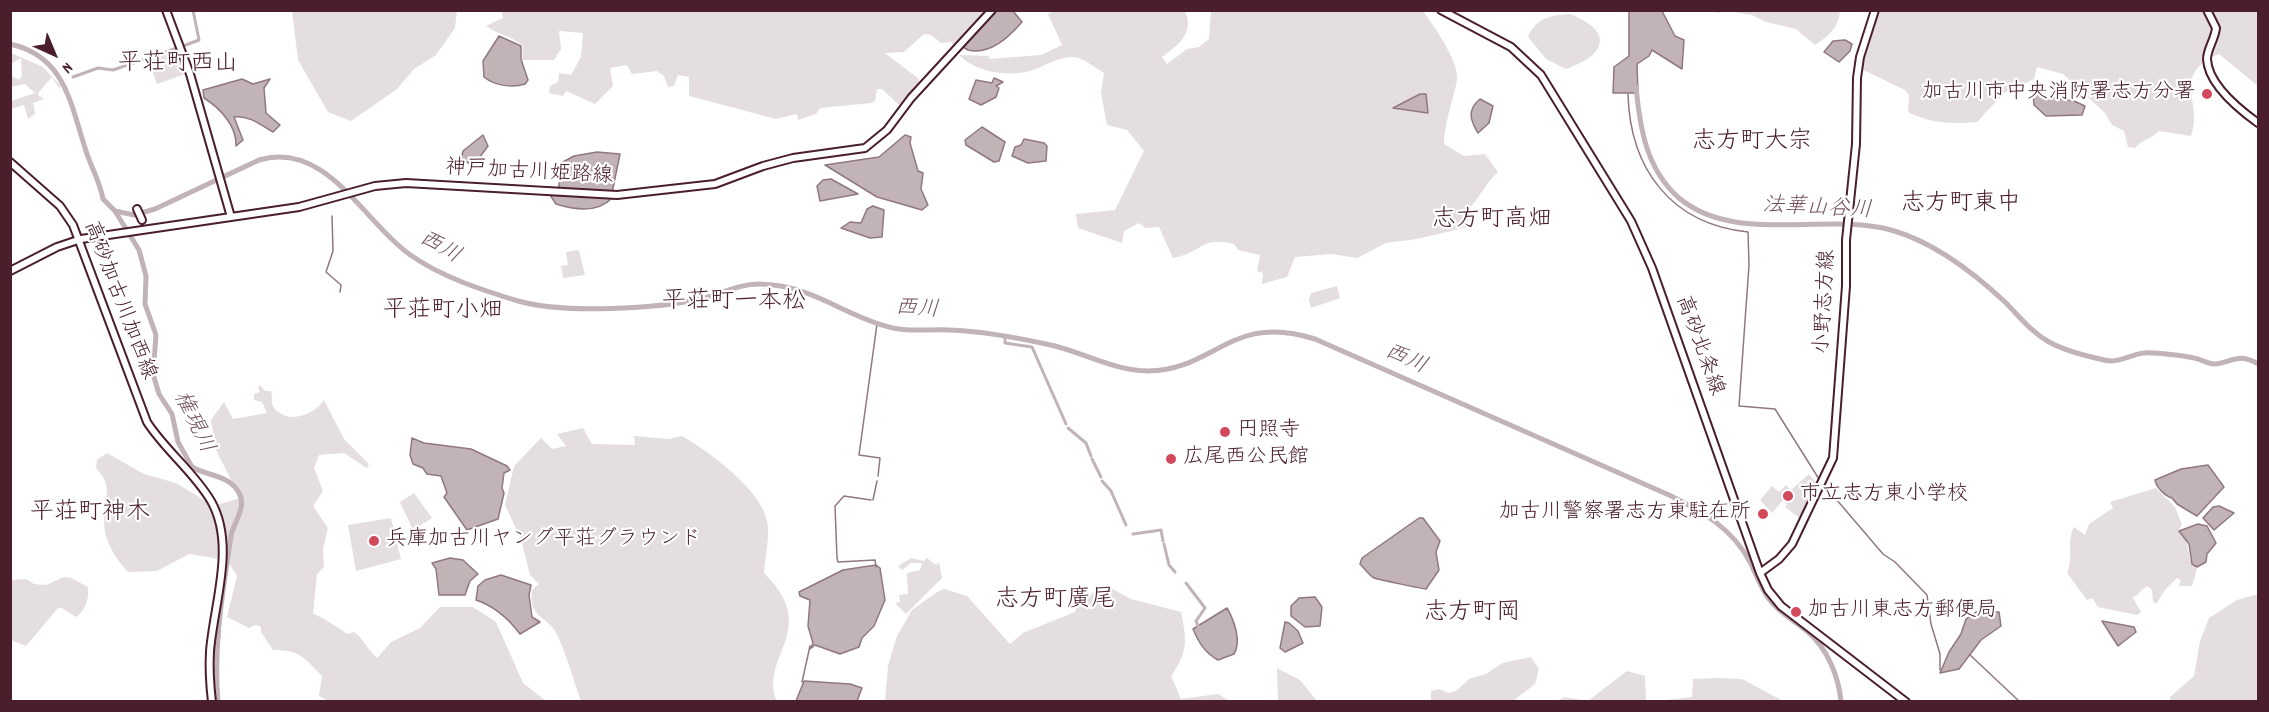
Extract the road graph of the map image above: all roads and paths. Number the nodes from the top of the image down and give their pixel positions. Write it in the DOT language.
graph roads {
  1 [pos="166,10"];
  2 [pos="992,10"];
  3 [pos="1442,10"];
  4 [pos="1875,10"];
  5 [pos="2207,10"];
  6 [pos="2259,123"];
  7 [pos="10,162"];
  8 [pos="137,209"];
  9 [pos="231,217"];
  10 [pos="141,220"];
  11 [pos="81,239"];
  12 [pos="10,271"];
  13 [pos="1760,573"];
  14 [pos="212,702"];
  15 [pos="1906,702"];
  1 -- 9 [label="main road"];
  2 -- 9 [label="main road, 神戸加古川姫路線"];
  3 -- 13 [label="main road, 高砂北条線"];
  4 -- 13 [label="main road, 小野志方線"];
  5 -- 6 [label="main road"];
  7 -- 11 [label="main road, 高砂加古川加西線"];
  8 -- 10 [label="main road"];
  9 -- 11 [label="main road, 神戸加古川姫路線"];
  11 -- 12 [label="main road, 神戸加古川姫路線"];
  11 -- 14 [label="main road, 高砂加古川加西線"];
  13 -- 15 [label="main road, 高砂北条線"];
}
